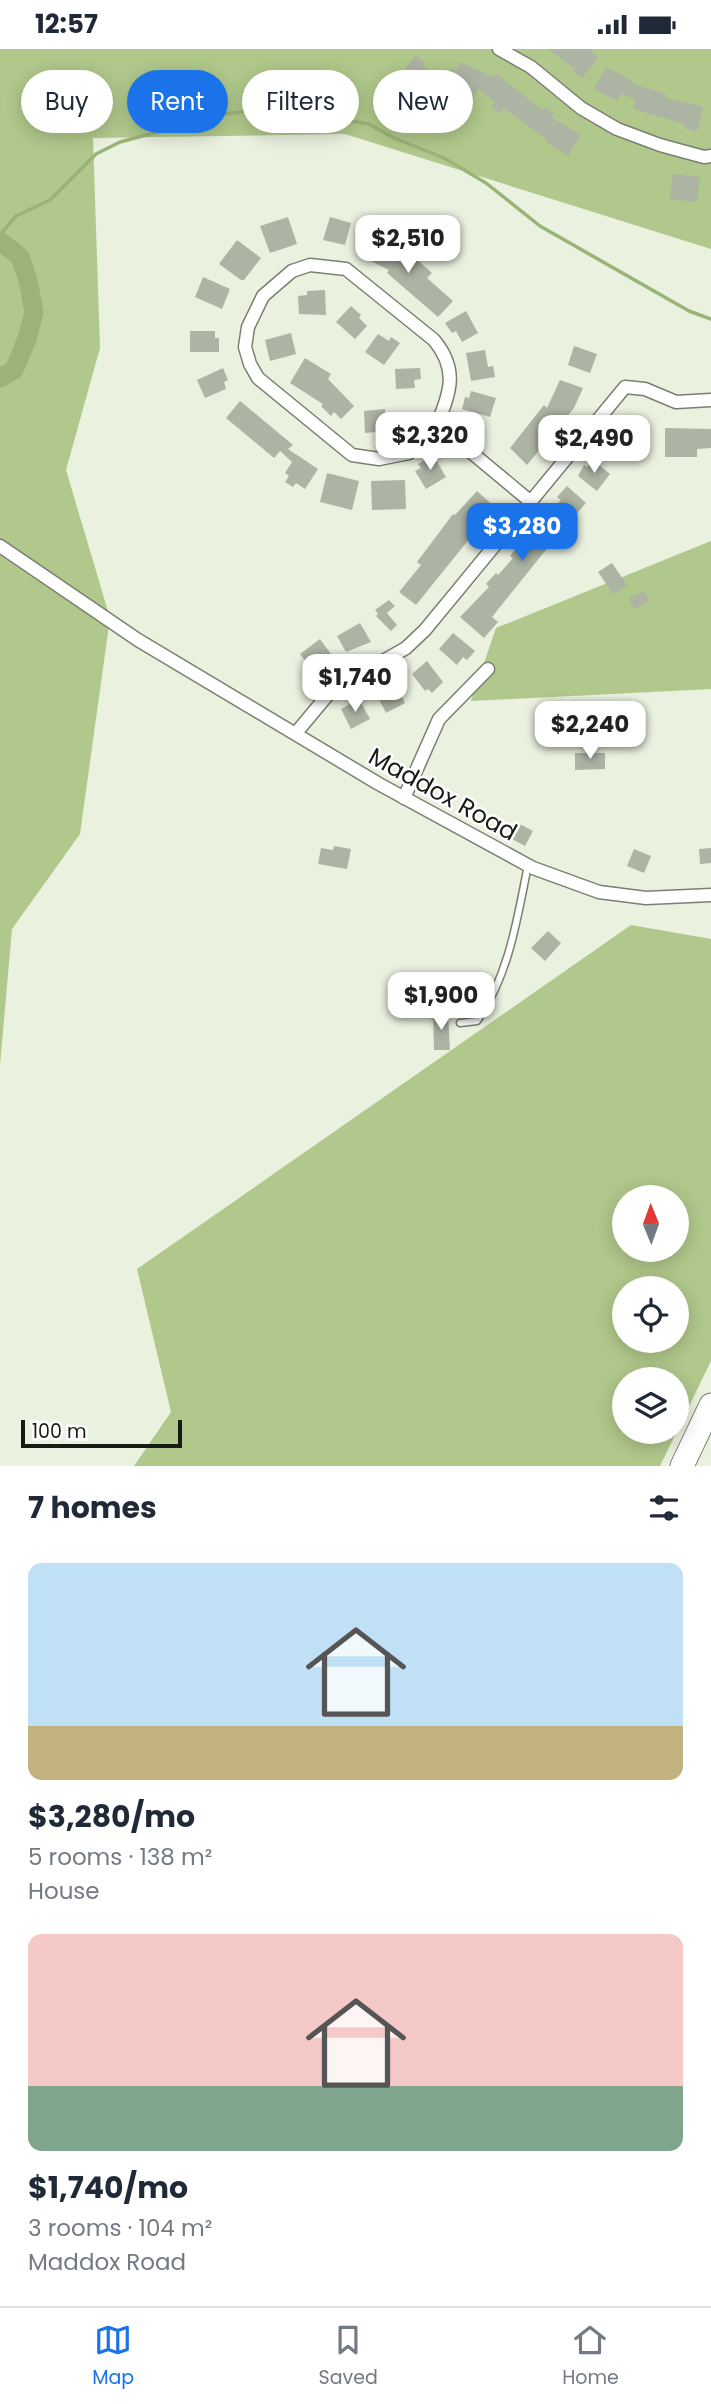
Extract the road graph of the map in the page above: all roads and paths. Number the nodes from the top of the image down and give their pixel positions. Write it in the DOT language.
graph roads {
  1 [pos="499,49"];
  2 [pos="711,156"];
  3 [pos="711,400"];
  4 [pos="438,424"];
  5 [pos="531,502"];
  6 [pos="0,546"];
  7 [pos="488,669"];
  8 [pos="296,733"];
  9 [pos="404,798"];
  10 [pos="528,865"];
  11 [pos="711,895"];
  12 [pos="460,1023"];
  13 [pos="711,1405"];
  14 [pos="682,1466"];
  1 -- 2 [label="street"];
  3 -- 5 [label="street"];
  4 -- 4 [label="street"];
  4 -- 5 [label="street"];
  5 -- 8 [label="street"];
  6 -- 8 [label="street, Maddox Road"];
  7 -- 9 [label="street"];
  8 -- 9 [label="street, Maddox Road"];
  9 -- 10 [label="street, Maddox Road"];
  10 -- 11 [label="street, Maddox Road"];
  10 -- 12 [label="lane"];
  13 -- 14 [label="highway"];
}
